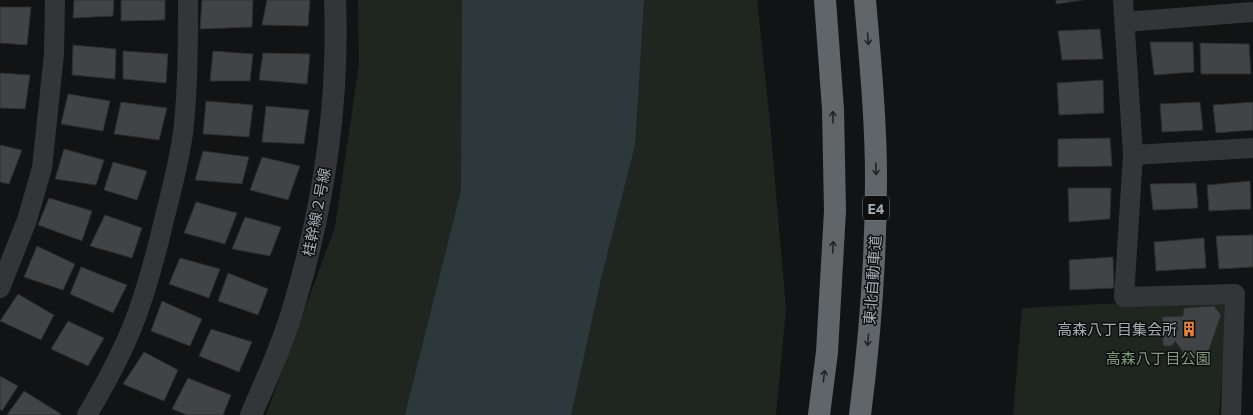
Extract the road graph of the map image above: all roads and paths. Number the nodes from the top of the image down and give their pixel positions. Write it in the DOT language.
graph roads {
  1 [pos="55,0"];
  2 [pos="188,0"];
  3 [pos="335,0"];
  4 [pos="825,0"];
  5 [pos="865,0"];
  6 [pos="1123,0"];
  7 [pos="1253,12"];
  8 [pos="1125,22"];
  9 [pos="1253,148"];
  10 [pos="1133,155"];
  11 [pos="0,288"];
  12 [pos="1244,293"];
  13 [pos="87,415"];
  14 [pos="251,415"];
  15 [pos="819,415"];
  16 [pos="860,415"];
  17 [pos="1231,415"];
  1 -- 11 [label="street"];
  2 -- 13 [label="street"];
  3 -- 14 [label="street, 桂幹線２号線"];
  15 -- 4 [label="highway, one-way"];
  5 -- 16 [label="highway, 東北自動車道 / E4, one-way"];
  6 -- 8 [label="street"];
  7 -- 8 [label="street"];
  8 -- 10 [label="street"];
  9 -- 10 [label="street"];
  10 -- 12 [label="street"];
  12 -- 17 [label="street"];
}
